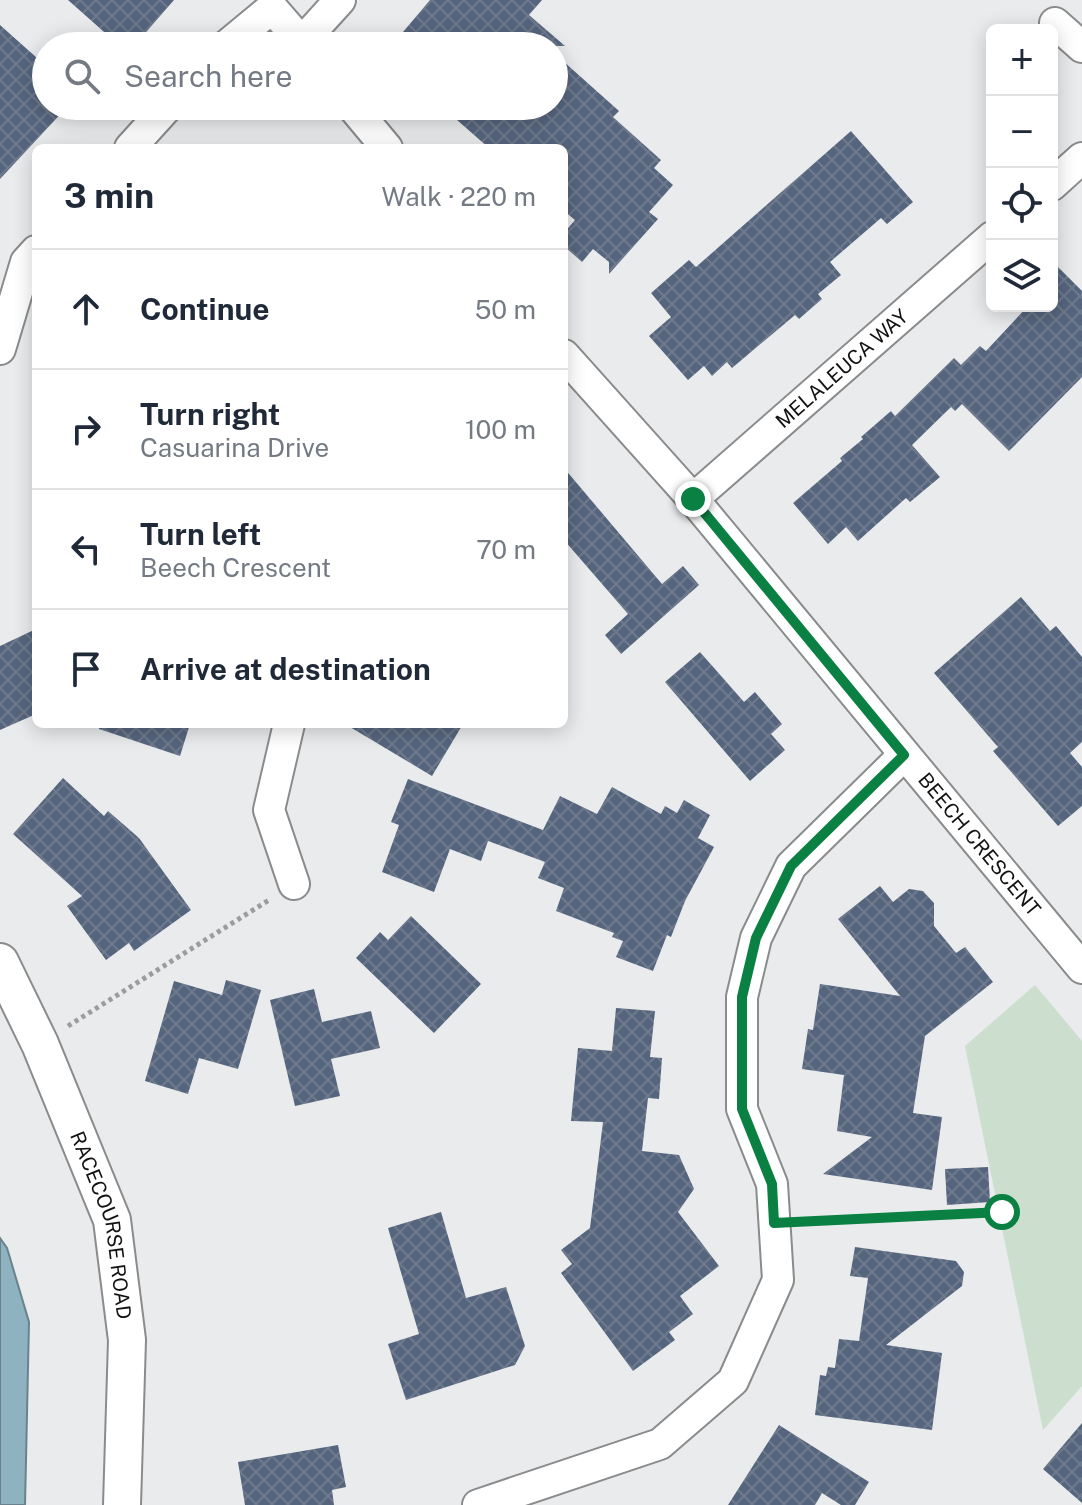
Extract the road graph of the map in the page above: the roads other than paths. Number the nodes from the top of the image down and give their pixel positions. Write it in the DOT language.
graph roads {
  1 [pos="340,0"];
  2 [pos="1055,23"];
  3 [pos="243,32"];
  4 [pos="293,32"];
  5 [pos="313,32"];
  6 [pos="1082,47"];
  7 [pos="155,120"];
  8 [pos="364,120"];
  9 [pos="134,144"];
  10 [pos="384,144"];
  11 [pos="1082,158"];
  12 [pos="1058,180"];
  13 [pos="989,240"];
  14 [pos="32,255"];
  15 [pos="0,349"];
  16 [pos="568,369"];
  17 [pos="574,389"];
  18 [pos="693,499"];
  19 [pos="288,728"];
  20 [pos="904,755"];
  21 [pos="294,884"];
  22 [pos="0,962"];
  23 [pos="1082,968"];
  24 [pos="122,1505"];
  25 [pos="478,1505"];
  1 -- 5 [label="street"];
  2 -- 6 [label="street"];
  3 -- 4 [label="street"];
  7 -- 9 [label="street"];
  8 -- 10 [label="street"];
  11 -- 12 [label="street"];
  13 -- 18 [label="street, MELALEUCA WAY"];
  14 -- 15 [label="street"];
  16 -- 17 [label="street, BEECH CRESCENT"];
  17 -- 18 [label="street, BEECH CRESCENT"];
  18 -- 20 [label="street, BEECH CRESCENT"];
  19 -- 21 [label="street"];
  20 -- 23 [label="street, BEECH CRESCENT"];
  20 -- 25 [label="street"];
  22 -- 24 [label="street, RACECOURSE ROAD"];
}
